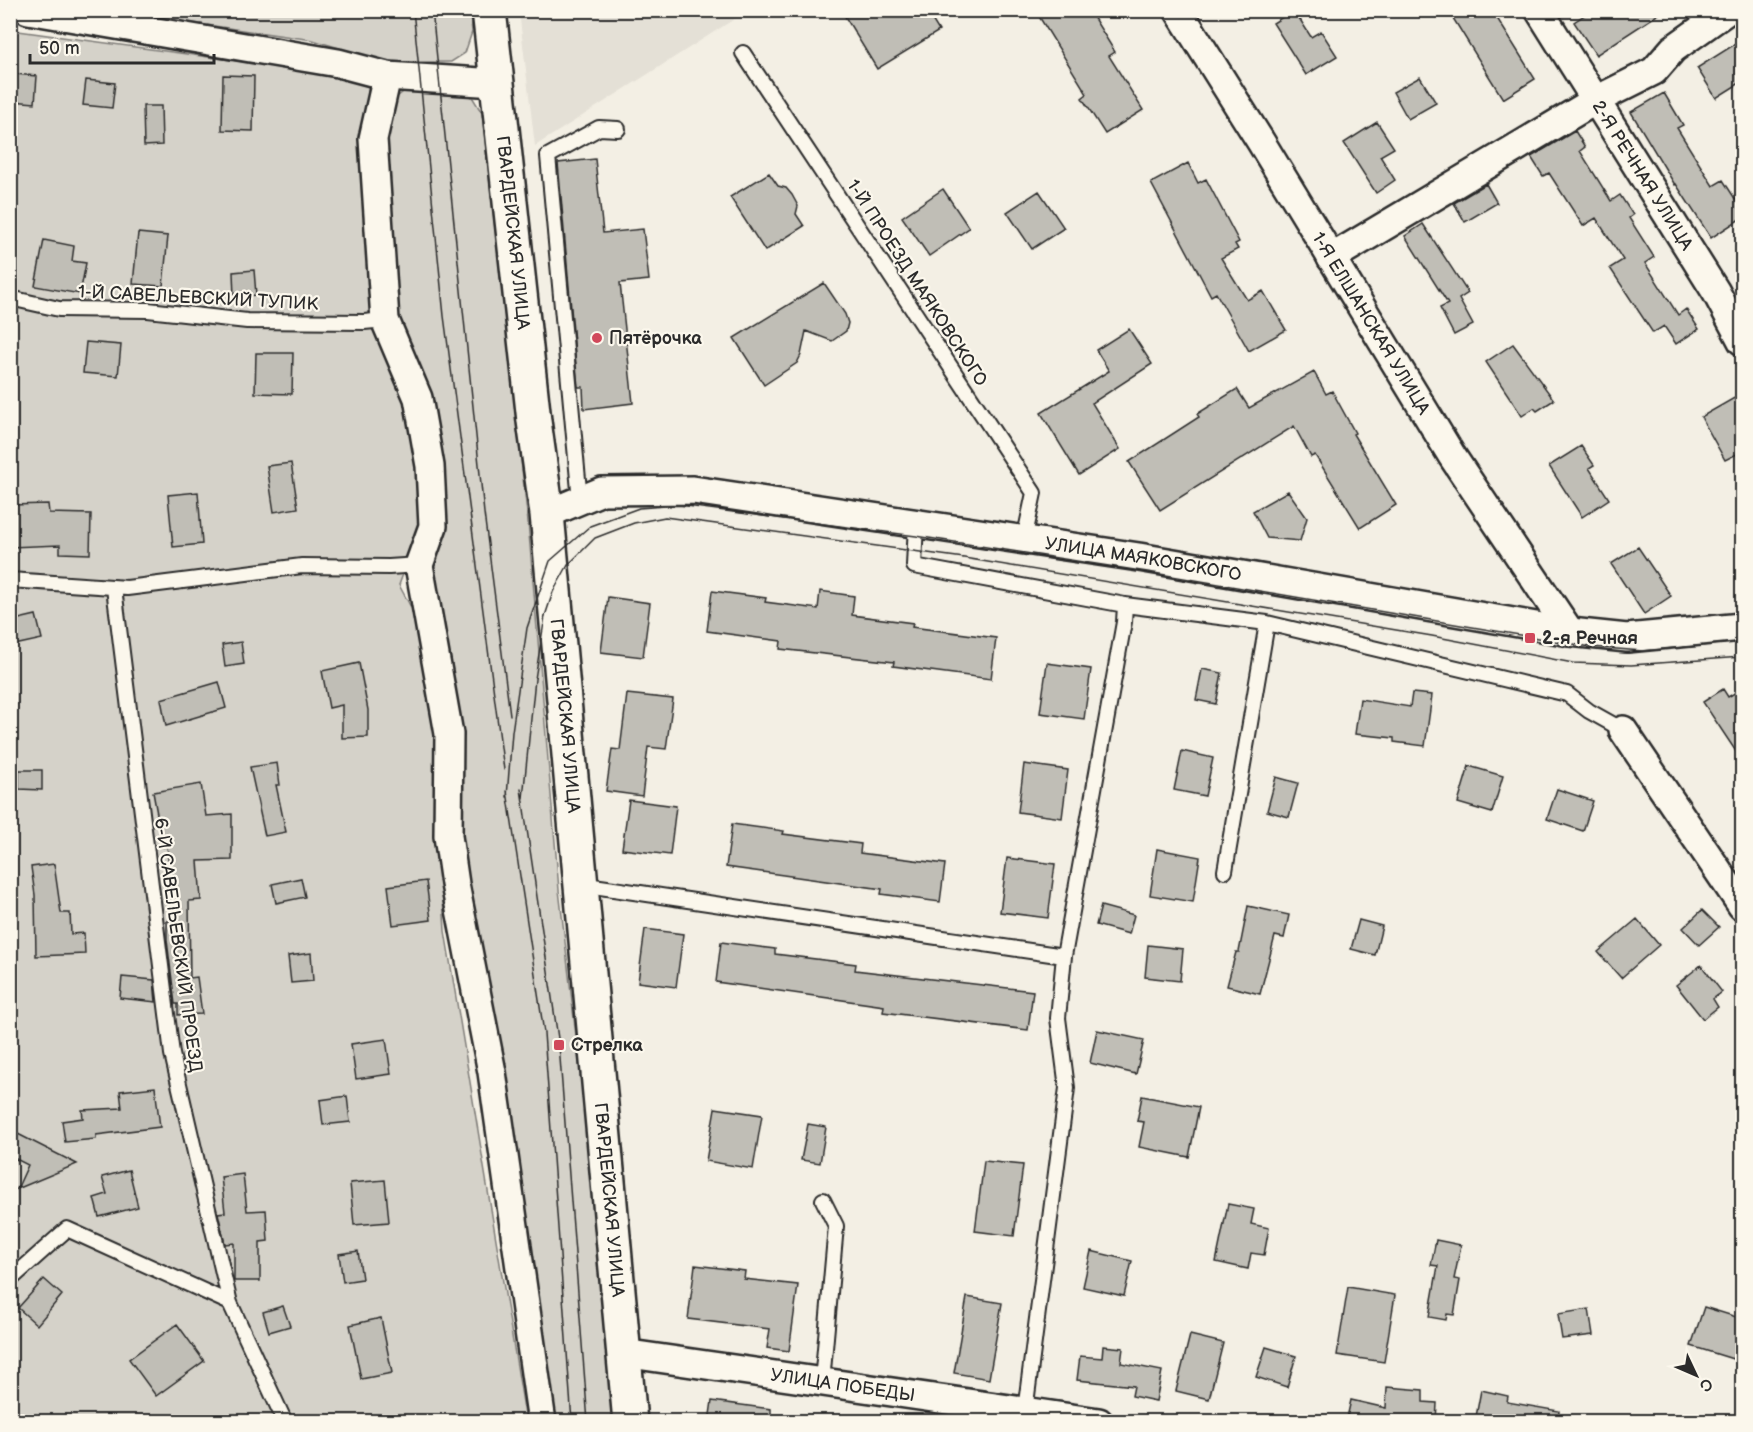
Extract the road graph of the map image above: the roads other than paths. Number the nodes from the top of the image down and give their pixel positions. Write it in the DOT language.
graph roads {
  1 [pos="28,10"];
  2 [pos="489,10"];
  3 [pos="1178,10"];
  4 [pos="1539,10"];
  5 [pos="1728,10"];
  6 [pos="743,53"];
  7 [pos="387,76"];
  8 [pos="496,83"];
  9 [pos="1596,100"];
  10 [pos="618,129"];
  11 [pos="1331,258"];
  12 [pos="10,298"];
  13 [pos="386,320"];
  14 [pos="1743,340"];
  15 [pos="580,501"];
  16 [pos="547,514"];
  17 [pos="915,523"];
  18 [pos="1024,540"];
  19 [pos="419,565"];
  20 [pos="10,580"];
  21 [pos="114,588"];
  22 [pos="1125,605"];
  23 [pos="1267,624"];
  24 [pos="1743,627"];
  25 [pos="1570,632"];
  26 [pos="1623,730"];
  27 [pos="1225,871"];
  28 [pos="580,884"];
  29 [pos="1743,906"];
  30 [pos="1064,956"];
  31 [pos="823,1200"];
  32 [pos="10,1280"];
  33 [pos="230,1303"];
  34 [pos="623,1353"];
  35 [pos="822,1382"];
  36 [pos="1015,1414"];
  37 [pos="285,1422"];
  38 [pos="542,1422"];
  39 [pos="630,1422"];
  40 [pos="1099,1422"];
  1 -- 7 [label="street"];
  2 -- 8 [label="main road, ГВАРДЕЙСКАЯ УЛИЦА"];
  3 -- 11 [label="street, 1-Я ЕЛШАНСКАЯ УЛИЦА"];
  4 -- 9 [label="street, 2-Я РЕЧНАЯ УЛИЦА"];
  5 -- 9 [label="street"];
  6 -- 18 [label="lane, 1-Й ПРОЕЗД МАЯКОВСКОГО"];
  7 -- 8 [label="street"];
  7 -- 13 [label="street"];
  8 -- 16 [label="main road, ГВАРДЕЙСКАЯ УЛИЦА"];
  9 -- 11 [label="street"];
  9 -- 14 [label="street, 2-Я РЕЧНАЯ УЛИЦА"];
  10 -- 15 [label="lane"];
  11 -- 25 [label="street, 1-Я ЕЛШАНСКАЯ УЛИЦА"];
  12 -- 13 [label="lane, 1-Й САВЕЛЬЕВСКИЙ ТУПИК"];
  13 -- 19 [label="street"];
  15 -- 16 [label="street, УЛИЦА МАЯКОВСКОГО"];
  15 -- 17 [label="street, УЛИЦА МАЯКОВСКОГО"];
  16 -- 28 [label="main road, ГВАРДЕЙСКАЯ УЛИЦА"];
  17 -- 18 [label="street, УЛИЦА МАЯКОВСКОГО"];
  17 -- 22 [label="lane"];
  18 -- 25 [label="street, УЛИЦА МАЯКОВСКОГО"];
  19 -- 21 [label="lane"];
  19 -- 38 [label="street"];
  20 -- 21 [label="lane"];
  21 -- 33 [label="lane, 6-Й САВЕЛЬЕВСКИЙ ПРОЕЗД"];
  22 -- 23 [label="lane"];
  22 -- 30 [label="lane"];
  23 -- 26 [label="lane"];
  23 -- 27 [label="lane"];
  24 -- 25 [label="street, УЛИЦА МАЯКОВСКОГО"];
  26 -- 29 [label="street"];
  28 -- 30 [label="lane"];
  28 -- 34 [label="main road, ГВАРДЕЙСКАЯ УЛИЦА"];
  30 -- 36 [label="lane"];
  31 -- 35 [label="lane"];
  32 -- 33 [label="lane"];
  33 -- 37 [label="lane, 6-Й САВЕЛЬЕВСКИЙ ПРОЕЗД"];
  34 -- 35 [label="street, УЛИЦА ПОБЕДЫ"];
  34 -- 39 [label="main road, ГВАРДЕЙСКАЯ УЛИЦА"];
  35 -- 36 [label="street, УЛИЦА ПОБЕДЫ"];
  36 -- 40 [label="street, УЛИЦА ПОБЕДЫ"];
}
